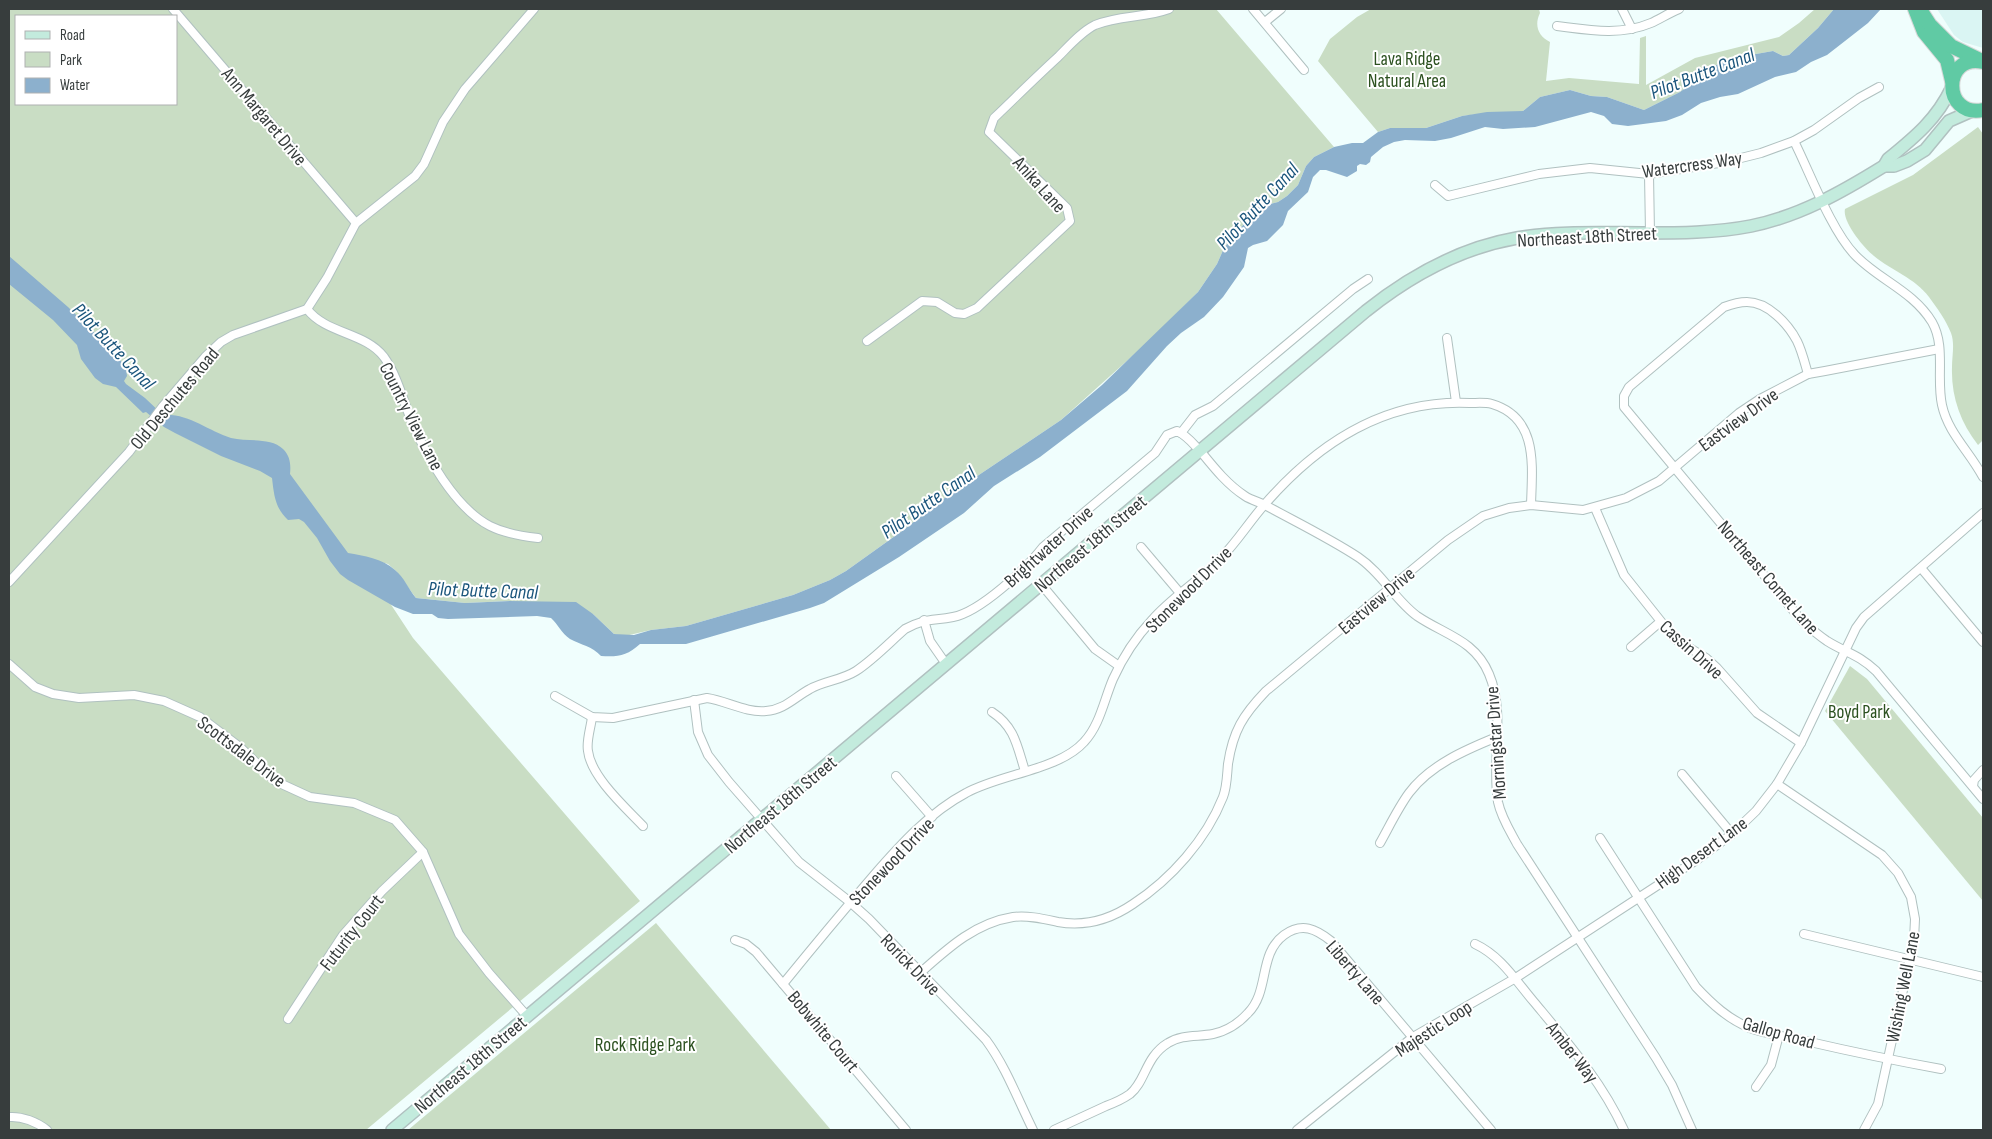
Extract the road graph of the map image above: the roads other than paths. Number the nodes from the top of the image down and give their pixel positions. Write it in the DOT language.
graph roads {
  1 [pos="173,9"];
  2 [pos="534,9"];
  3 [pos="1169,9"];
  4 [pos="1253,9"];
  5 [pos="1281,9"];
  6 [pos="1622,9"];
  7 [pos="1679,9"];
  8 [pos="1915,9"];
  9 [pos="1919,9"];
  10 [pos="1265,22"];
  11 [pos="1558,26"];
  12 [pos="1632,29"];
  13 [pos="1982,61"];
  14 [pos="1304,70"];
  15 [pos="1952,84"];
  16 [pos="1878,88"];
  17 [pos="1980,111"];
  18 [pos="1794,141"];
  19 [pos="1884,166"];
  20 [pos="1649,174"];
  21 [pos="1435,185"];
  22 [pos="1823,201"];
  23 [pos="356,223"];
  24 [pos="1650,233"];
  25 [pos="1368,280"];
  26 [pos="307,309"];
  27 [pos="1447,338"];
  28 [pos="868,341"];
  29 [pos="1939,349"];
  30 [pos="1808,374"];
  31 [pos="1456,402"];
  32 [pos="1181,433"];
  33 [pos="1200,451"];
  34 [pos="1675,468"];
  35 [pos="1983,477"];
  36 [pos="1264,505"];
  37 [pos="1531,505"];
  38 [pos="1595,508"];
  39 [pos="1983,513"];
  40 [pos="538,538"];
  41 [pos="1141,547"];
  42 [pos="1921,568"];
  43 [pos="9,582"];
  44 [pos="1041,584"];
  45 [pos="1390,588"];
  46 [pos="1180,593"];
  47 [pos="924,620"];
  48 [pos="1660,622"];
  49 [pos="1983,642"];
  50 [pos="1631,647"];
  51 [pos="1845,650"];
  52 [pos="9,664"];
  53 [pos="946,664"];
  54 [pos="1119,666"];
  55 [pos="555,696"];
  56 [pos="694,700"];
  57 [pos="992,712"];
  58 [pos="592,716"];
  59 [pos="1497,737"];
  60 [pos="1801,743"];
  61 [pos="1025,770"];
  62 [pos="1983,770"];
  63 [pos="1682,774"];
  64 [pos="896,776"];
  65 [pos="1777,784"];
  66 [pos="1973,786"];
  67 [pos="1983,799"];
  68 [pos="932,817"];
  69 [pos="762,819"];
  70 [pos="643,826"];
  71 [pos="1732,834"];
  72 [pos="1600,838"];
  73 [pos="1380,843"];
  74 [pos="423,852"];
  75 [pos="1638,898"];
  76 [pos="850,902"];
  77 [pos="1804,934"];
  78 [pos="1577,937"];
  79 [pos="735,940"];
  80 [pos="1475,944"];
  81 [pos="1910,960"];
  82 [pos="920,973"];
  83 [pos="1983,977"];
  84 [pos="1514,978"];
  85 [pos="784,984"];
  86 [pos="527,1016"];
  87 [pos="288,1018"];
  88 [pos="1779,1035"];
  89 [pos="1413,1037"];
  90 [pos="1888,1059"];
  91 [pos="1940,1069"];
  92 [pos="1756,1087"];
  93 [pos="9,1116"];
  94 [pos="47,1130"];
  95 [pos="392,1130"];
  96 [pos="906,1130"];
  97 [pos="1032,1130"];
  98 [pos="1054,1130"];
  99 [pos="1297,1130"];
  100 [pos="1491,1130"];
  101 [pos="1624,1130"];
  102 [pos="1692,1130"];
  103 [pos="1864,1130"];
  1 -- 23 [label="street, Ann Margaret Drive"];
  2 -- 23 [label="street"];
  3 -- 28 [label="street, Anika Lane"];
  4 -- 10 [label="street"];
  5 -- 10 [label="street"];
  6 -- 12 [label="street"];
  7 -- 12 [label="street"];
  8 -- 15 [label="highway"];
  9 -- 13 [label="highway"];
  10 -- 14 [label="street"];
  11 -- 12 [label="street"];
  13 -- 15 [label="highway"];
  15 -- 17 [label="highway"];
  15 -- 19 [label="main road, Northeast 18th Street"];
  16 -- 18 [label="street, Watercress Way"];
  17 -- 19 [label="main road, Northeast 18th Street"];
  18 -- 20 [label="street, Watercress Way"];
  18 -- 22 [label="street"];
  19 -- 22 [label="main road, Northeast 18th Street"];
  20 -- 21 [label="street, Watercress Way"];
  20 -- 24 [label="street"];
  22 -- 24 [label="main road, Northeast 18th Street"];
  22 -- 29 [label="street"];
  23 -- 26 [label="street"];
  24 -- 33 [label="main road, Northeast 18th Street"];
  25 -- 32 [label="street, Brightwater Drive"];
  26 -- 40 [label="street, Country View Lane"];
  26 -- 43 [label="street, Old Deschutes Road"];
  27 -- 31 [label="street"];
  29 -- 30 [label="street, Eastview Drive"];
  29 -- 35 [label="street"];
  30 -- 34 [label="street, Eastview Drive"];
  30 -- 34 [label="street, Northeast Comet Lane"];
  31 -- 36 [label="street, Stonewood Drrive"];
  31 -- 37 [label="street, Stonewood Drrive"];
  32 -- 33 [label="street"];
  32 -- 47 [label="street, Brightwater Drive"];
  33 -- 36 [label="street, Morningstar Drive"];
  33 -- 44 [label="main road, Northeast 18th Street"];
  34 -- 38 [label="street, Eastview Drive"];
  34 -- 51 [label="street, Northeast Comet Lane"];
  36 -- 45 [label="street, Morningstar Drive"];
  36 -- 46 [label="street, Stonewood Drrive"];
  37 -- 38 [label="street, Eastview Drive"];
  37 -- 45 [label="street, Eastview Drive"];
  38 -- 48 [label="street, Cassin Drive"];
  39 -- 42 [label="street, High Desert Lane"];
  41 -- 46 [label="street"];
  42 -- 49 [label="street"];
  42 -- 51 [label="street, High Desert Lane"];
  44 -- 53 [label="main road, Northeast 18th Street"];
  44 -- 54 [label="street"];
  45 -- 59 [label="street, Morningstar Drive"];
  45 -- 82 [label="street, Eastview Drive"];
  46 -- 54 [label="street, Stonewood Drrive"];
  47 -- 53 [label="street"];
  47 -- 56 [label="street, Brightwater Drive"];
  48 -- 50 [label="street"];
  48 -- 60 [label="street, Cassin Drive"];
  51 -- 60 [label="street, High Desert Lane"];
  51 -- 66 [label="street, Northeast Comet Lane"];
  52 -- 74 [label="street, Scottsdale Drive"];
  53 -- 69 [label="main road, Northeast 18th Street"];
  54 -- 61 [label="street, Stonewood Drrive"];
  55 -- 58 [label="street, Brightwater Drive"];
  56 -- 58 [label="street, Brightwater Drive"];
  56 -- 69 [label="street, Rorick Drive"];
  57 -- 61 [label="street"];
  58 -- 70 [label="street"];
  59 -- 73 [label="street"];
  59 -- 78 [label="street, Morningstar Drive"];
  60 -- 65 [label="street, High Desert Lane"];
  61 -- 68 [label="street, Stonewood Drrive"];
  62 -- 66 [label="street"];
  63 -- 71 [label="street"];
  64 -- 68 [label="street"];
  65 -- 71 [label="street, High Desert Lane"];
  65 -- 81 [label="street, Wishing Well Lane"];
  66 -- 67 [label="street, Northeast Comet Lane"];
  68 -- 76 [label="street, Stonewood Drrive"];
  69 -- 76 [label="street, Rorick Drive"];
  69 -- 86 [label="main road, Northeast 18th Street"];
  71 -- 75 [label="street, High Desert Lane"];
  72 -- 75 [label="street, Gallop Road"];
  74 -- 86 [label="street, Scottsdale Drive"];
  74 -- 87 [label="street, Futurity Court"];
  75 -- 78 [label="street, High Desert Lane"];
  75 -- 88 [label="street, Gallop Road"];
  76 -- 82 [label="street, Rorick Drive"];
  76 -- 85 [label="street, Stonewood Drrive"];
  77 -- 81 [label="street"];
  78 -- 84 [label="street, Majestic Loop"];
  78 -- 102 [label="street, Morningstar Drive"];
  79 -- 85 [label="street, Bobwhite Court"];
  80 -- 84 [label="street, Amber Way"];
  81 -- 83 [label="street"];
  81 -- 90 [label="street, Wishing Well Lane"];
  82 -- 97 [label="street, Rorick Drive"];
  84 -- 89 [label="street, Majestic Loop"];
  84 -- 101 [label="street, Amber Way"];
  85 -- 96 [label="street, Bobwhite Court"];
  86 -- 95 [label="main road, Northeast 18th Street"];
  88 -- 90 [label="street, Gallop Road"];
  88 -- 92 [label="street"];
  89 -- 98 [label="street, Liberty Lane"];
  89 -- 99 [label="street, Majestic Loop"];
  89 -- 100 [label="street, Liberty Lane"];
  90 -- 91 [label="street, Gallop Road"];
  90 -- 103 [label="street, Wishing Well Lane"];
  93 -- 94 [label="street"];
}
